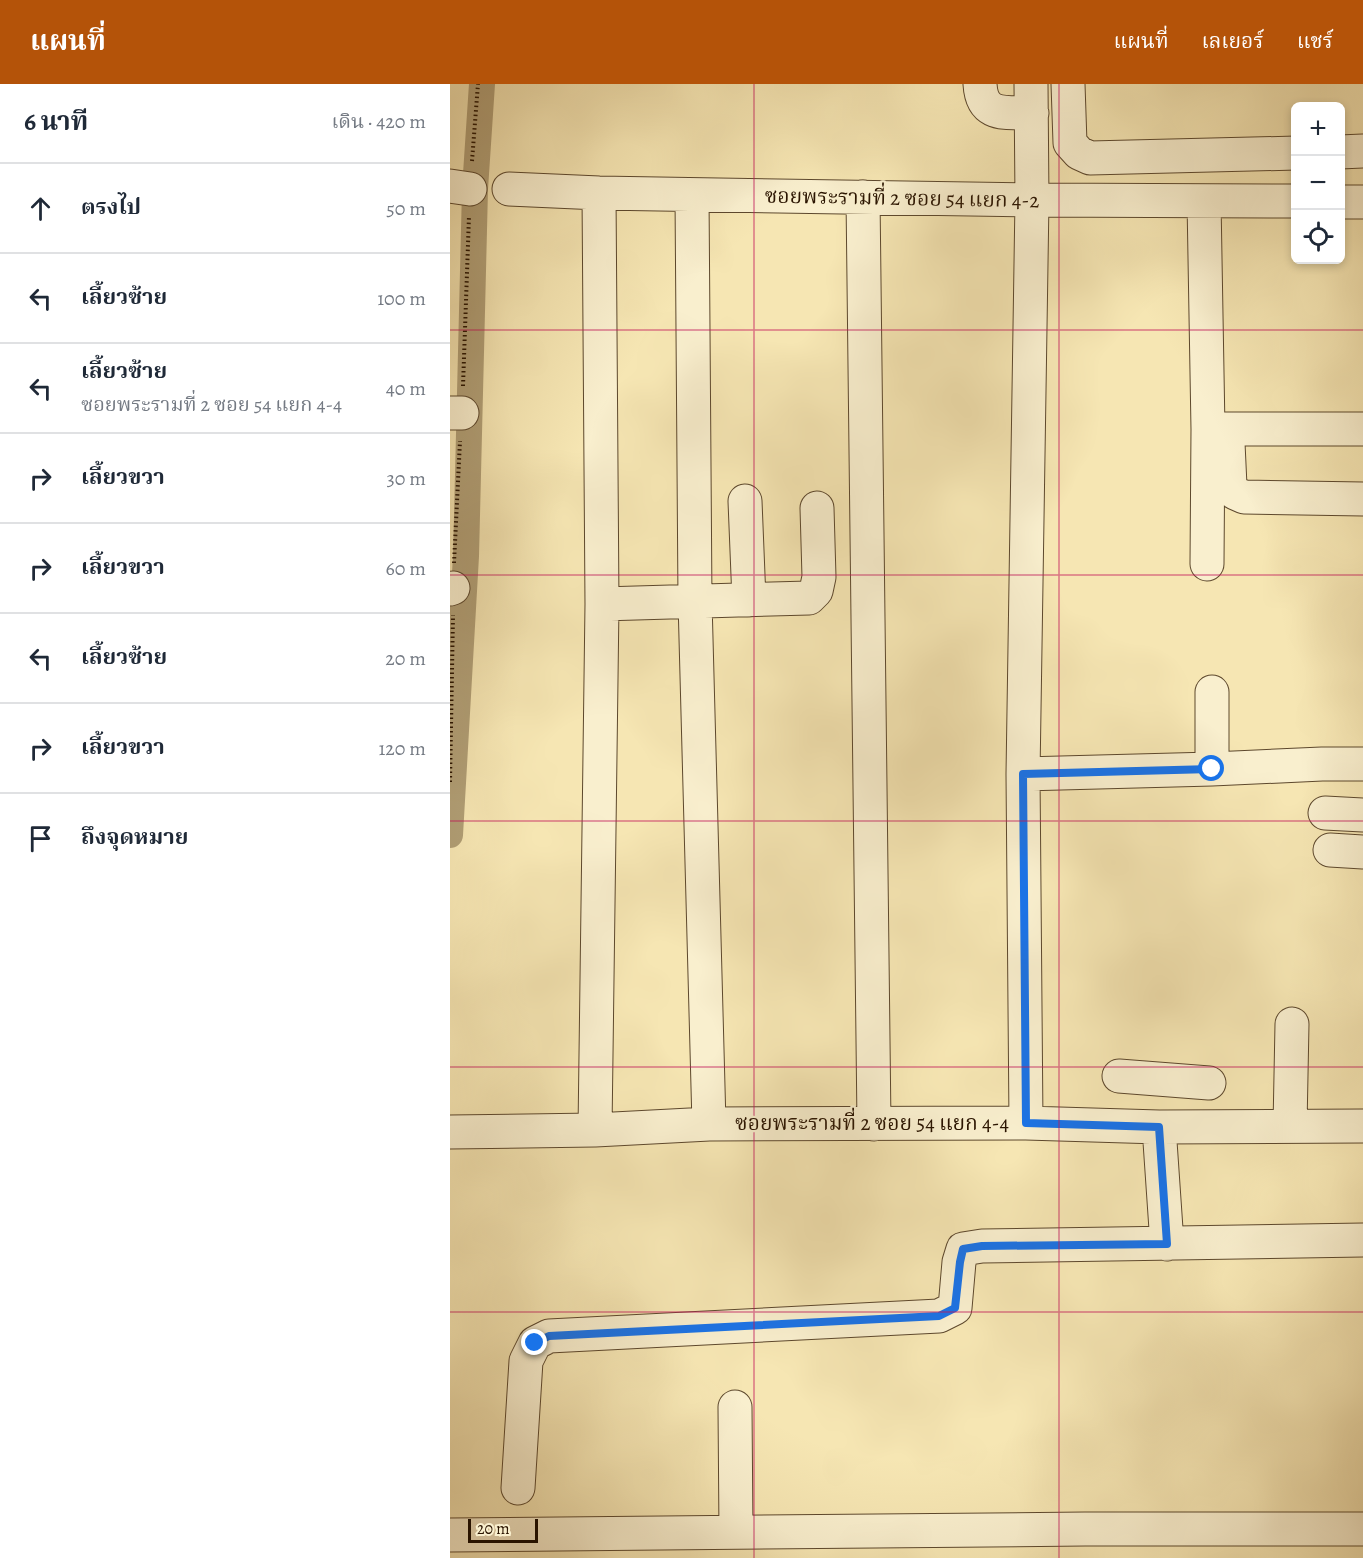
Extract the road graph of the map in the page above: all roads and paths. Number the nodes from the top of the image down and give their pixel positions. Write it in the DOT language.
graph roads {
  1 [pos="980,84"];
  2 [pos="1068,84"];
  3 [pos="1032,98"];
  4 [pos="1363,151"];
  5 [pos="1345,152"];
  6 [pos="1291,153"];
  7 [pos="509,189"];
  8 [pos="599,193"];
  9 [pos="692,195"];
  10 [pos="863,197"];
  11 [pos="1032,200"];
  12 [pos="1204,201"];
  13 [pos="1291,201"];
  14 [pos="1345,202"];
  15 [pos="1363,202"];
  16 [pos="1218,429"];
  17 [pos="1363,429"];
  18 [pos="1363,500"];
  19 [pos="745,501"];
  20 [pos="817,508"];
  21 [pos="1207,564"];
  22 [pos="749,600"];
  23 [pos="695,601"];
  24 [pos="602,604"];
  25 [pos="1212,692"];
  26 [pos="1363,764"];
  27 [pos="1212,769"];
  28 [pos="1023,774"];
  29 [pos="1325,813"];
  30 [pos="1363,815"];
  31 [pos="1330,850"];
  32 [pos="1363,852"];
  33 [pos="1292,1024"];
  34 [pos="1119,1076"];
  35 [pos="1026,1123"];
  36 [pos="709,1124"];
  37 [pos="874,1124"];
  38 [pos="1206,1126"];
  39 [pos="1290,1126"];
  40 [pos="1363,1126"];
  41 [pos="1159,1127"];
  42 [pos="594,1130"];
  43 [pos="452,1132"];
  44 [pos="1363,1240"];
  45 [pos="1167,1244"];
  46 [pos="735,1407"];
  47 [pos="518,1488"];
  48 [pos="1363,1529"];
  49 [pos="736,1532"];
  50 [pos="450,1535"];
  51 [pos="517,1546"];
  52 [pos="642,1546"];
  1 -- 3 [label="street"];
  2 -- 6 [label="street"];
  3 -- 11 [label="street"];
  4 -- 5 [label="street"];
  7 -- 8 [label="street, ซอยพระรามที่ 2 ซอย 54 แยก 4-2"];
  8 -- 9 [label="street, ซอยพระรามที่ 2 ซอย 54 แยก 4-2"];
  8 -- 24 [label="street"];
  9 -- 10 [label="street, ซอยพระรามที่ 2 ซอย 54 แยก 4-2"];
  9 -- 23 [label="street"];
  10 -- 11 [label="street, ซอยพระรามที่ 2 ซอย 54 แยก 4-2"];
  10 -- 37 [label="street"];
  11 -- 12 [label="street, ซอยพระรามที่ 2 ซอย 54 แยก 4-2"];
  11 -- 28 [label="street"];
  12 -- 13 [label="street, ซอยพระรามที่ 2 ซอย 54 แยก 4-2"];
  12 -- 16 [label="street"];
  14 -- 15 [label="street"];
  16 -- 17 [label="street"];
  16 -- 18 [label="street"];
  16 -- 21 [label="street"];
  19 -- 22 [label="street"];
  20 -- 22 [label="street"];
  22 -- 23 [label="street"];
  23 -- 24 [label="street"];
  23 -- 36 [label="street"];
  24 -- 42 [label="street"];
  25 -- 27 [label="street"];
  26 -- 27 [label="street"];
  27 -- 28 [label="street"];
  28 -- 35 [label="street"];
  29 -- 30 [label="street"];
  31 -- 32 [label="street"];
  33 -- 39 [label="street"];
  34 -- 38 [label="street"];
  35 -- 37 [label="street, ซอยพระรามที่ 2 ซอย 54 แยก 4-4"];
  35 -- 41 [label="street, ซอยพระรามที่ 2 ซอย 54 แยก 4-4"];
  36 -- 37 [label="street, ซอยพระรามที่ 2 ซอย 54 แยก 4-4"];
  36 -- 42 [label="street, ซอยพระรามที่ 2 ซอย 54 แยก 4-4"];
  38 -- 39 [label="street, ซอยพระรามที่ 2 ซอย 54 แยก 4-4"];
  38 -- 41 [label="street, ซอยพระรามที่ 2 ซอย 54 แยก 4-4"];
  39 -- 40 [label="street, ซอยพระรามที่ 2 ซอย 54 แยก 4-4"];
  41 -- 45 [label="street"];
  42 -- 43 [label="street, ซอยพระรามที่ 2 ซอย 54 แยก 4-4"];
  44 -- 45 [label="street"];
  45 -- 47 [label="street"];
  46 -- 49 [label="street"];
  48 -- 49 [label="street"];
  49 -- 52 [label="street"];
  50 -- 51 [label="street"];
  51 -- 52 [label="street"];
}
